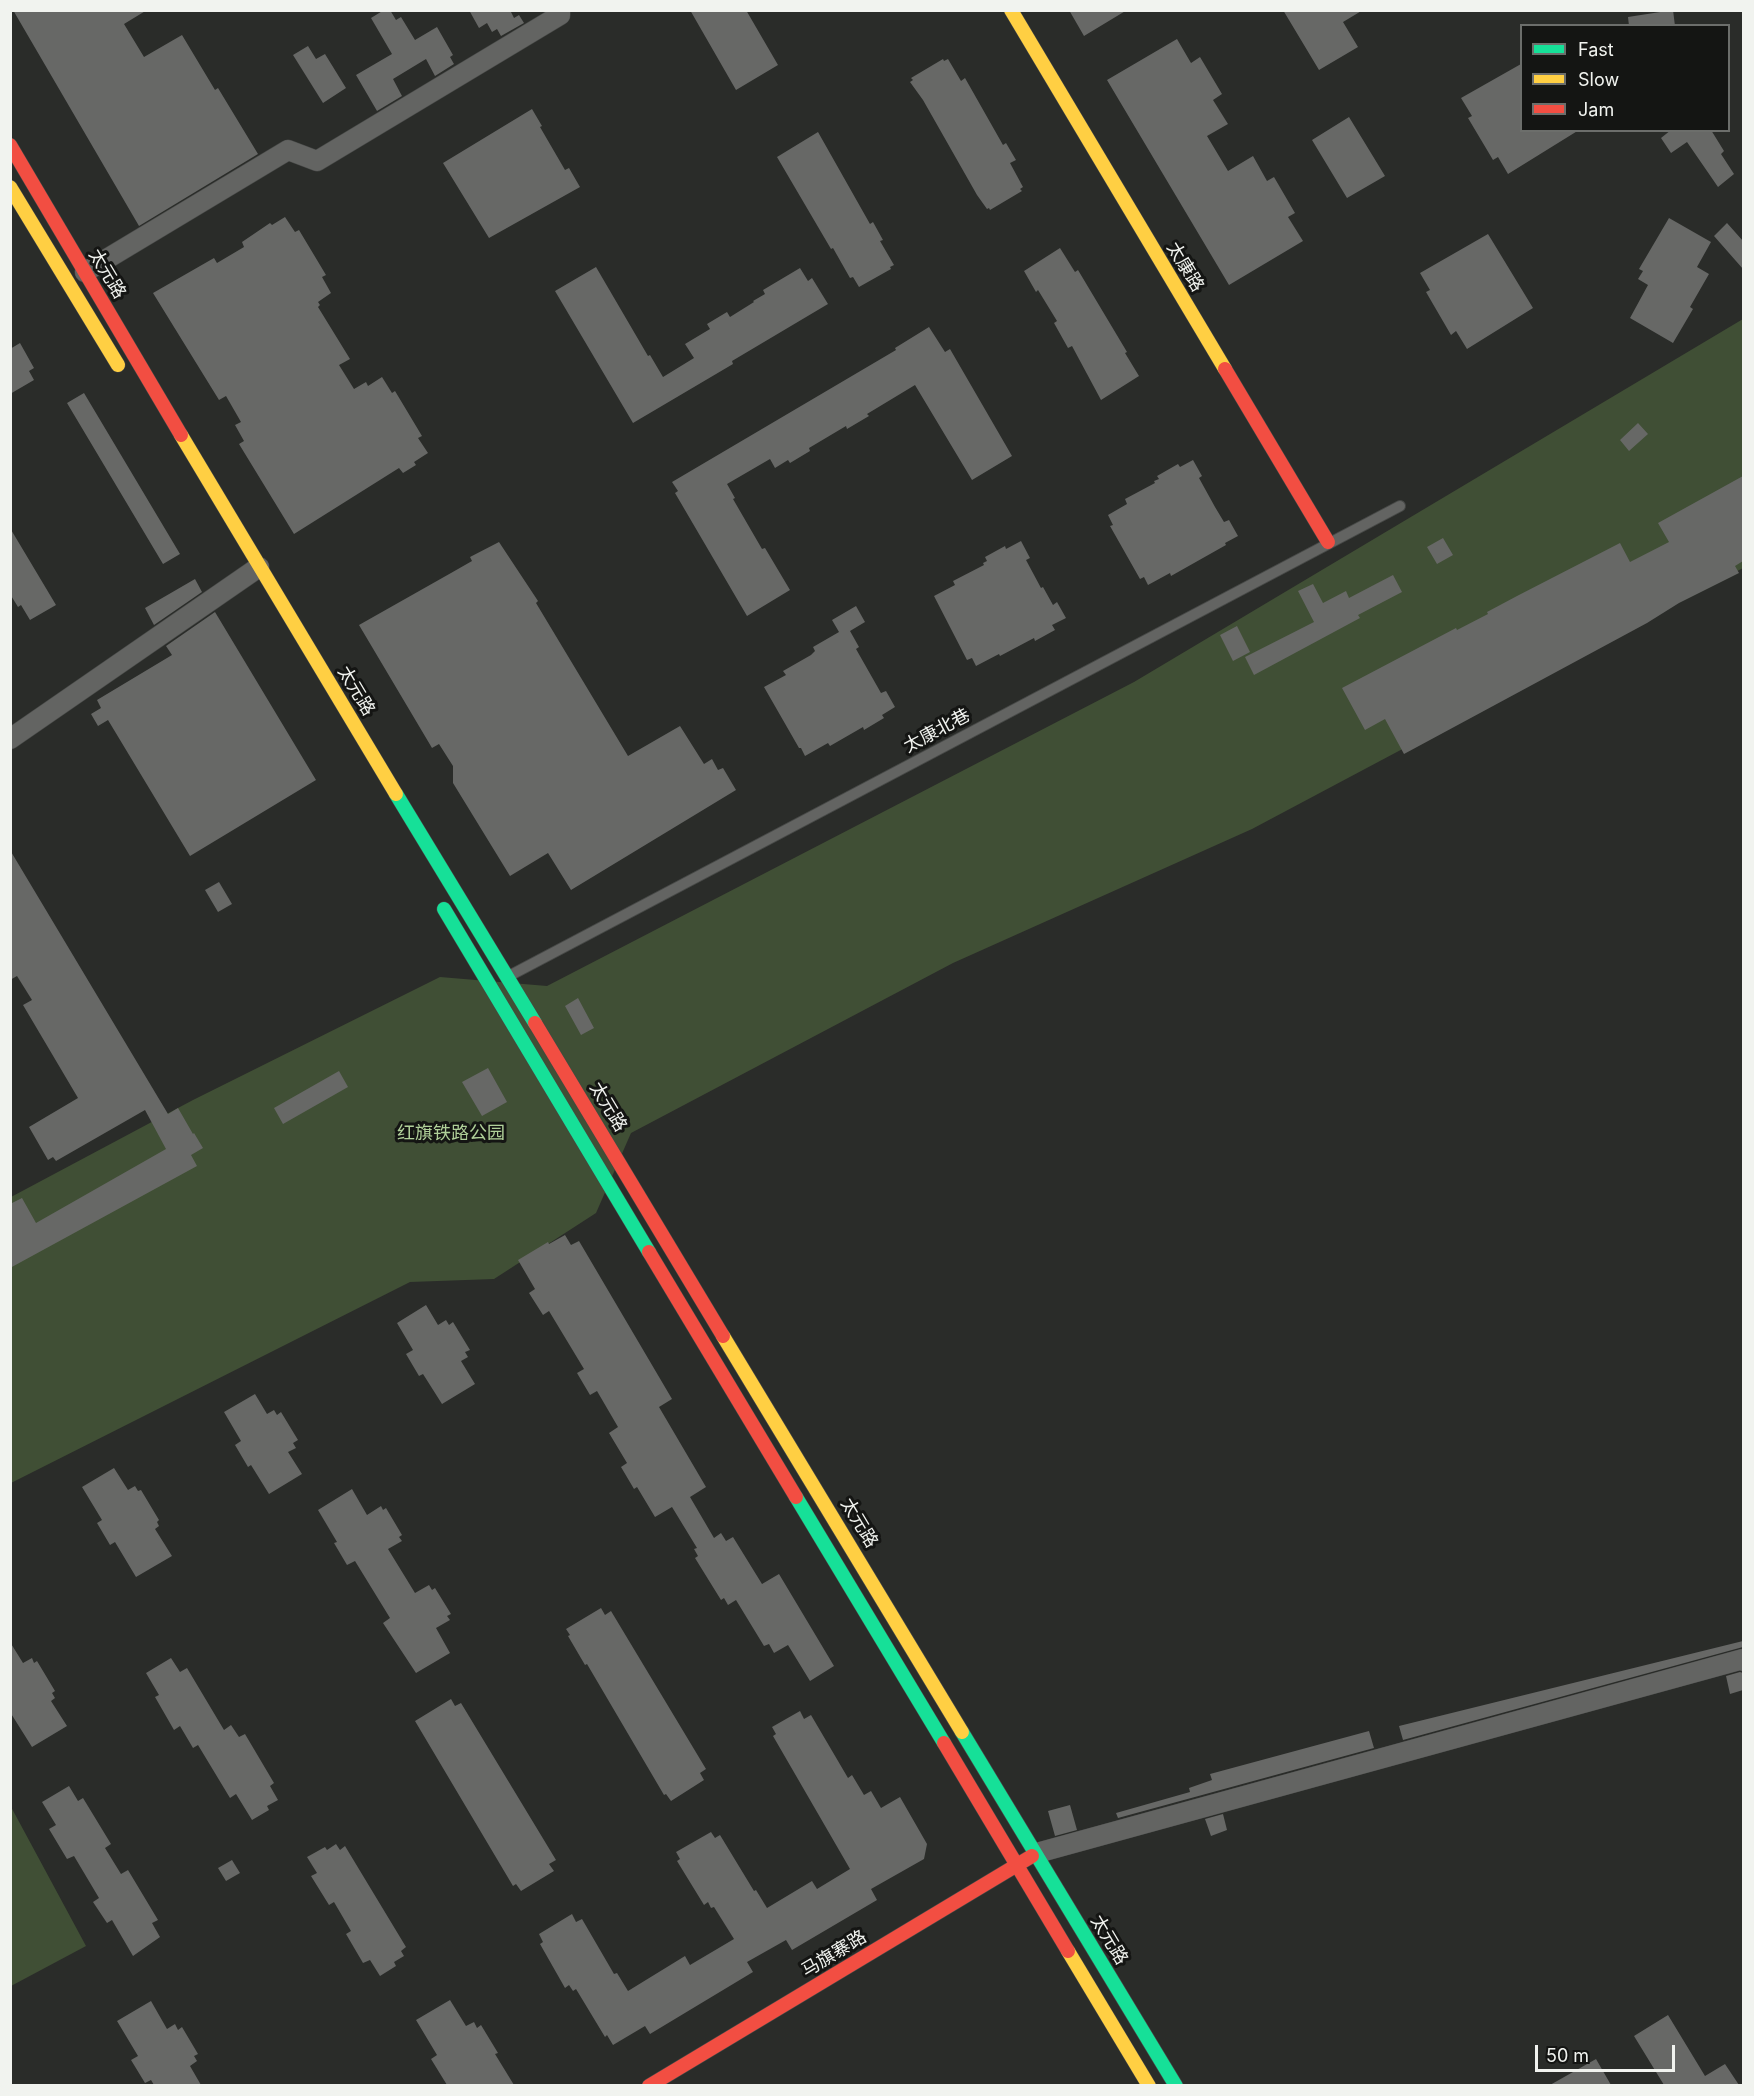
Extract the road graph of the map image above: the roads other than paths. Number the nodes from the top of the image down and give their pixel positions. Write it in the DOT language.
graph roads {
  1 [pos="560,10"];
  2 [pos="1011,10"];
  3 [pos="10,146"];
  4 [pos="10,187"];
  5 [pos="86,272"];
  6 [pos="126,379"];
  7 [pos="1400,506"];
  8 [pos="1328,542"];
  9 [pos="248,574"];
  10 [pos="10,739"];
  11 [pos="438,900"];
  12 [pos="508,977"];
  13 [pos="490,985"];
  14 [pos="1743,1661"];
  15 [pos="1041,1861"];
  16 [pos="1018,1865"];
  17 [pos="1021,1884"];
  18 [pos="649,2085"];
  19 [pos="1149,2085"];
  20 [pos="1176,2085"];
  1 -- 5 [label="street"];
  2 -- 8 [label="main road, 太康路"];
  3 -- 5 [label="main road, 太元路"];
  4 -- 6 [label="main road"];
  5 -- 9 [label="main road, 太元路"];
  7 -- 8 [label="lane, 太康北巷"];
  8 -- 12 [label="lane, 太康北巷"];
  9 -- 10 [label="street"];
  9 -- 12 [label="main road, 太元路"];
  11 -- 13 [label="main road"];
  12 -- 13 [label="lane, 太康北巷"];
  12 -- 15 [label="main road, 太元路"];
  13 -- 16 [label="main road"];
  14 -- 15 [label="street"];
  15 -- 16 [label="main road, 马旗寨路"];
  15 -- 17 [label="main road"];
  15 -- 20 [label="main road, 太元路"];
  16 -- 17 [label="main road"];
  16 -- 18 [label="main road, 马旗寨路"];
  17 -- 19 [label="main road"];
}
